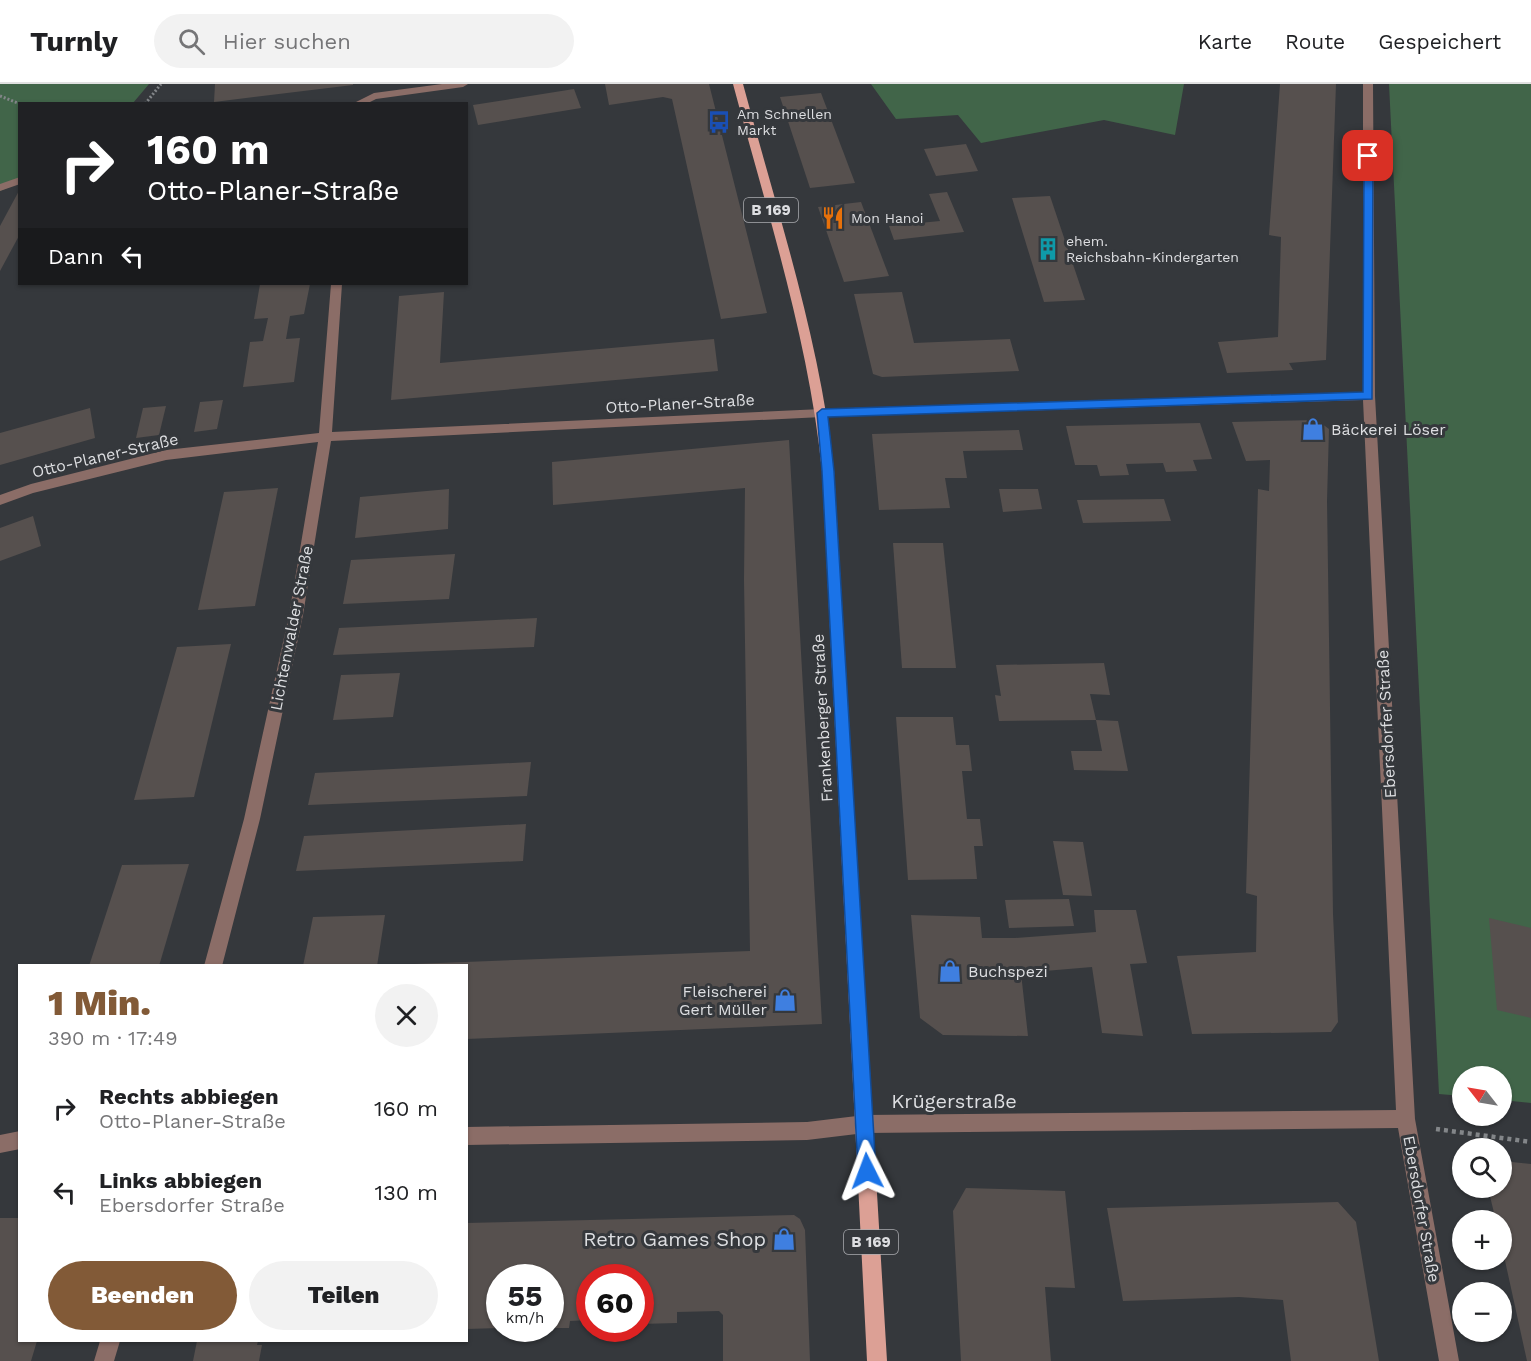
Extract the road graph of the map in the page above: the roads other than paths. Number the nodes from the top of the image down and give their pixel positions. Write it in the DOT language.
graph roads {
  1 [pos="463,84"];
  2 [pos="738,84"];
  3 [pos="1368,84"];
  4 [pos="361,102"];
  5 [pos="18,181"];
  6 [pos="0,188"];
  7 [pos="336,285"];
  8 [pos="1368,396"];
  9 [pos="822,413"];
  10 [pos="325,437"];
  11 [pos="0,500"];
  12 [pos="214,964"];
  13 [pos="1406,1119"];
  14 [pos="865,1124"];
  15 [pos="468,1136"];
  16 [pos="18,1140"];
  17 [pos="0,1144"];
  18 [pos="110,1342"];
  19 [pos="104,1361"];
  20 [pos="877,1361"];
  21 [pos="1449,1361"];
  1 -- 4 [label="street"];
  2 -- 9 [label="main road, Frankenberger Straße / B 169"];
  3 -- 8 [label="street, Ebersdorfer Straße"];
  5 -- 6 [label="street"];
  7 -- 10 [label="street, Lichtenwalder Straße"];
  8 -- 9 [label="street, Otto-Planer-Straße"];
  8 -- 13 [label="street, Ebersdorfer Straße"];
  9 -- 10 [label="street, Otto-Planer-Straße"];
  9 -- 14 [label="main road, Frankenberger Straße / B 169"];
  10 -- 11 [label="street, Otto-Planer-Straße"];
  10 -- 12 [label="street, Lichtenwalder Straße"];
  13 -- 14 [label="street, Krügerstraße"];
  13 -- 21 [label="street, Ebersdorfer Straße"];
  14 -- 15 [label="street, Krügerstraße"];
  14 -- 20 [label="main road, Frankenberger Straße / B 169"];
  16 -- 17 [label="street"];
  18 -- 19 [label="street"];
}
